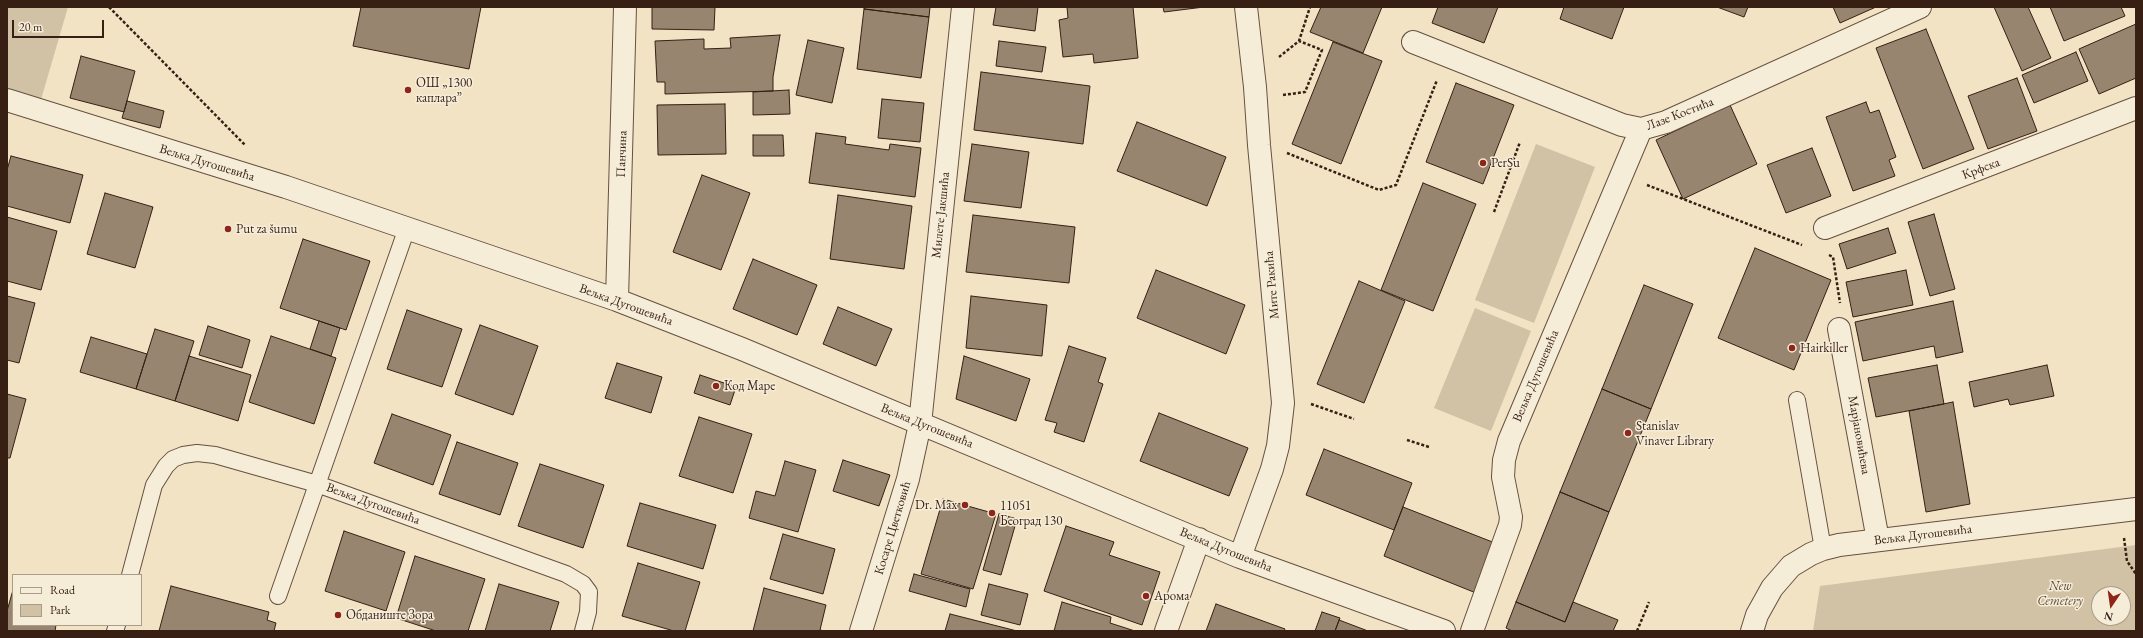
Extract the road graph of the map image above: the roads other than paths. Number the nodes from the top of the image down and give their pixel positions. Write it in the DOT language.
graph roads {
  1 [pos="625,7"];
  2 [pos="963,7"];
  3 [pos="1246,7"];
  4 [pos="1920,7"];
  5 [pos="1412,42"];
  6 [pos="7,100"];
  7 [pos="2136,108"];
  8 [pos="1641,129"];
  9 [pos="407,228"];
  10 [pos="1825,228"];
  11 [pos="617,300"];
  12 [pos="1839,329"];
  13 [pos="1797,400"];
  14 [pos="920,424"];
  15 [pos="317,484"];
  16 [pos="2136,509"];
  17 [pos="1198,539"];
  18 [pos="1878,540"];
  19 [pos="1823,549"];
  20 [pos="1240,557"];
  21 [pos="130,574"];
  22 [pos="278,596"];
  23 [pos="583,631"];
  24 [pos="861,631"];
  25 [pos="1166,631"];
  26 [pos="1444,631"];
  27 [pos="1472,631"];
  28 [pos="1752,631"];
  1 -- 11 [label="street, Панчина"];
  2 -- 14 [label="street, Милете Јакшића"];
  3 -- 20 [label="street, Мите Ракића"];
  4 -- 8 [label="street, Лазе Костића"];
  5 -- 8 [label="street, Лазе Костића"];
  6 -- 9 [label="street, Вељка Дугошевића"];
  7 -- 10 [label="street, Крфска"];
  8 -- 27 [label="street, Вељка Дугошевића"];
  9 -- 11 [label="street, Вељка Дугошевића"];
  9 -- 15 [label="lane, Вељка Дугошевића"];
  11 -- 14 [label="street, Вељка Дугошевића"];
  12 -- 18 [label="street, Марјановићева"];
  13 -- 19 [label="lane"];
  14 -- 17 [label="street, Вељка Дугошевића"];
  14 -- 24 [label="street, Косаре Цветковић"];
  15 -- 21 [label="lane, Вељка Дугошевића"];
  15 -- 22 [label="lane, Вељка Дугошевића"];
  15 -- 23 [label="lane, Вељка Дугошевића"];
  16 -- 18 [label="street, Вељка Дугошевића"];
  17 -- 20 [label="street, Вељка Дугошевића"];
  17 -- 25 [label="street"];
  18 -- 19 [label="street, Вељка Дугошевића"];
  19 -- 28 [label="street, Вељка Дугошевића"];
  20 -- 26 [label="street, Вељка Дугошевића"];
}
